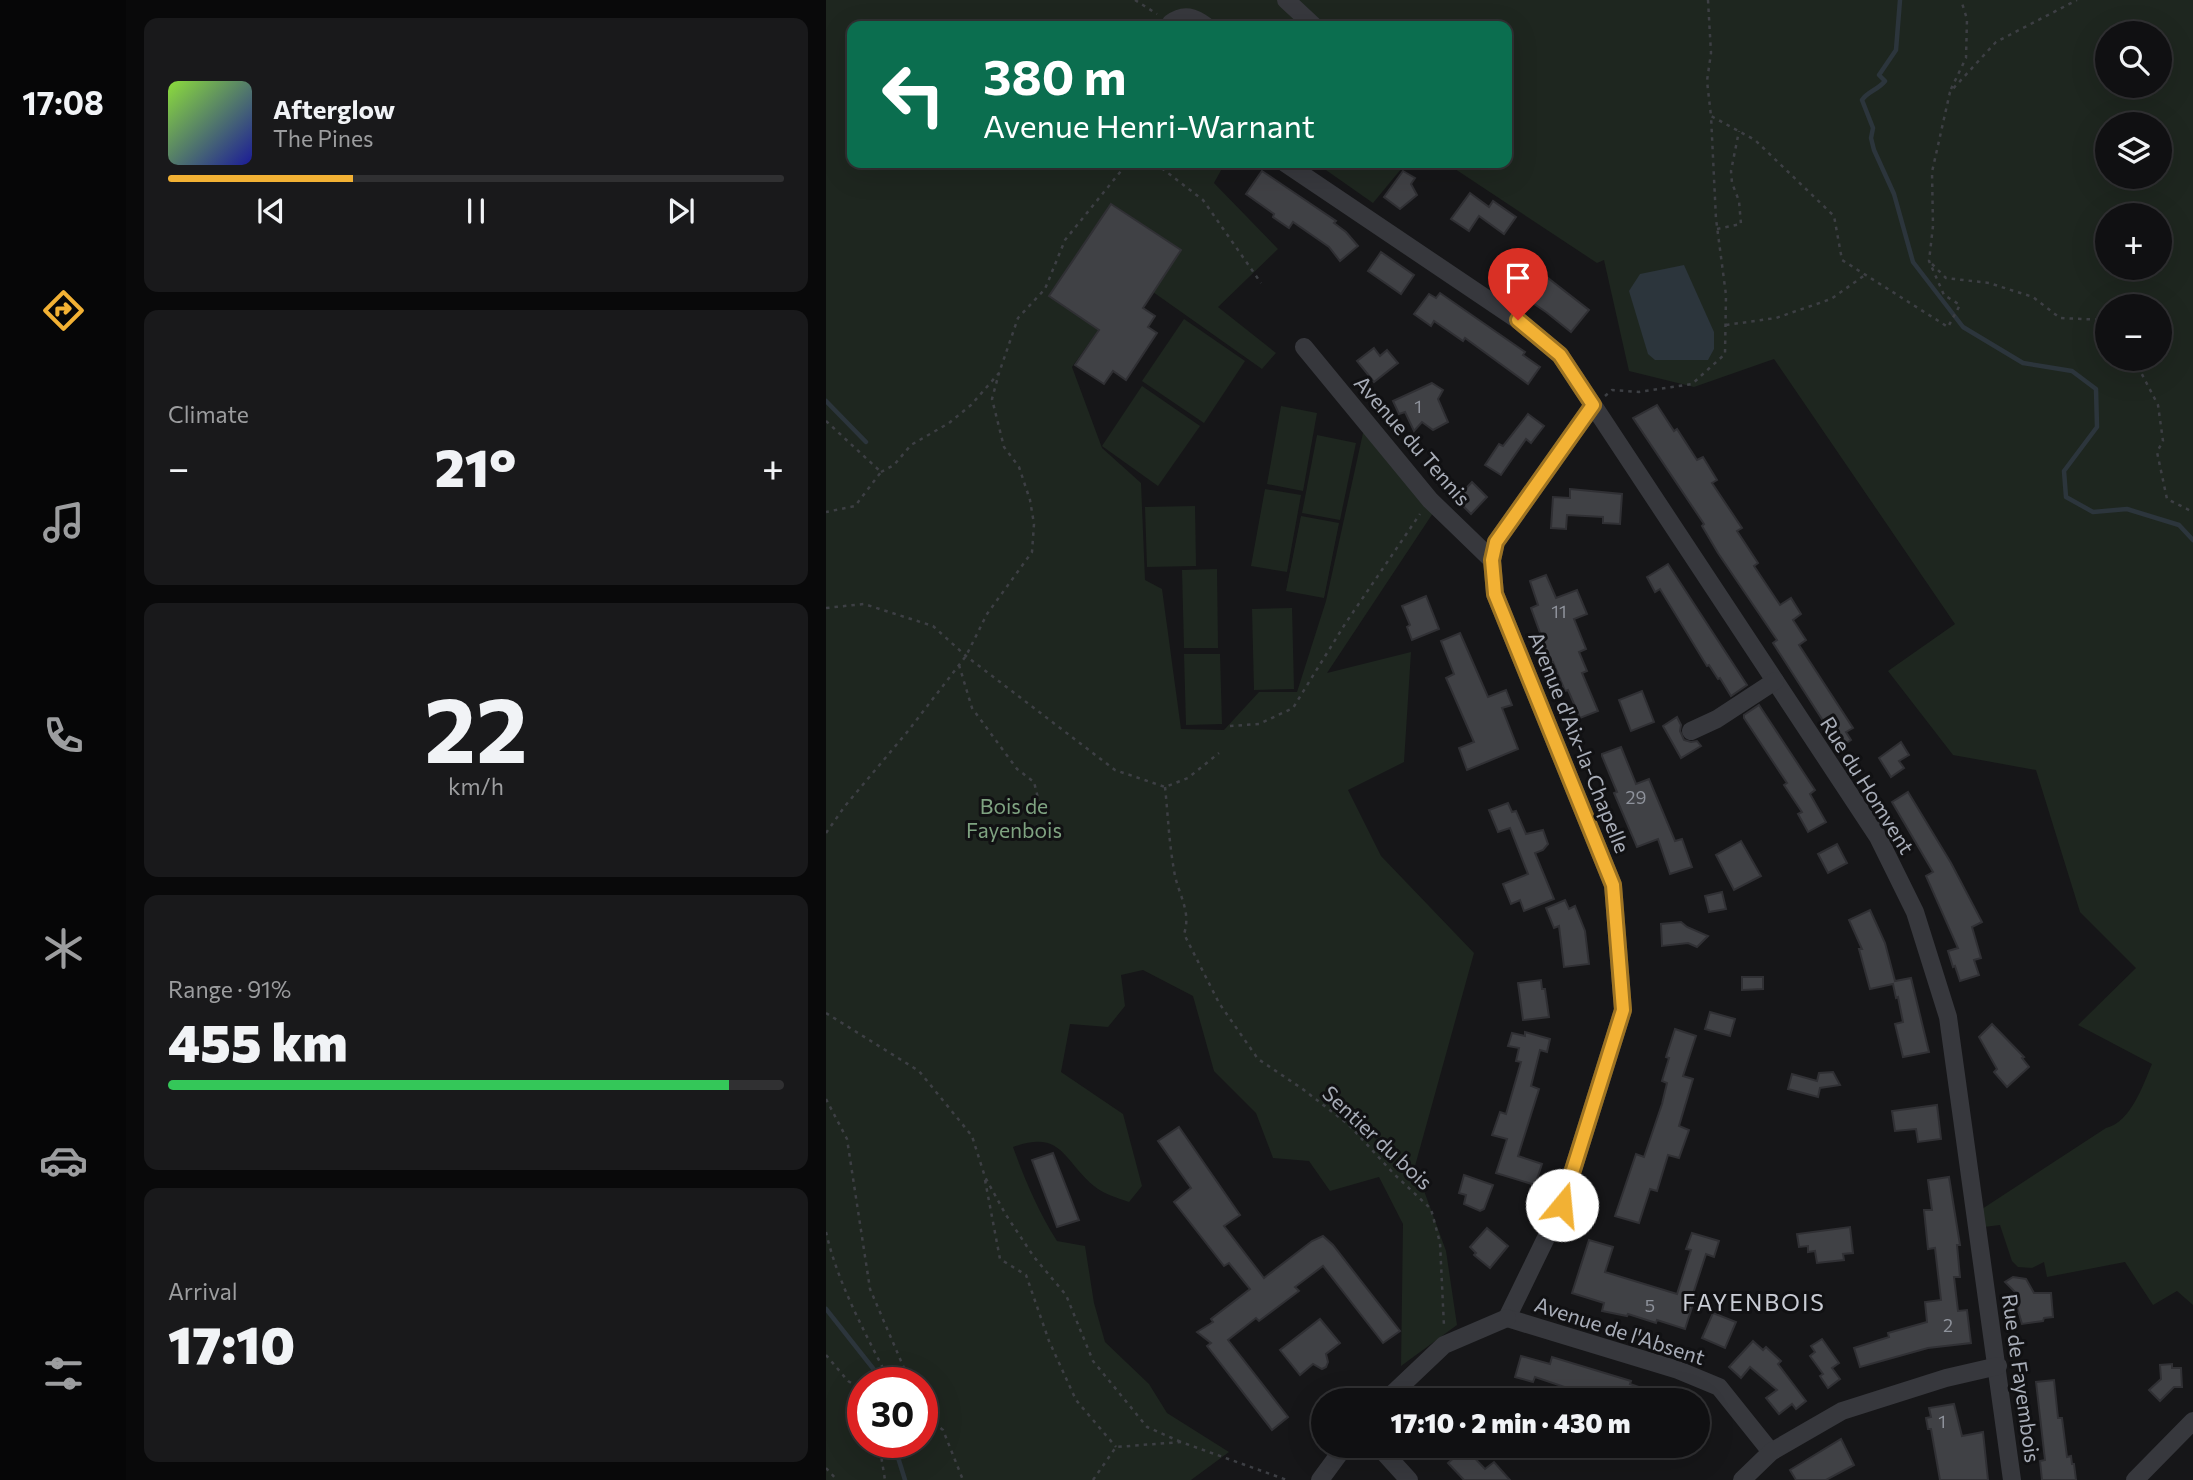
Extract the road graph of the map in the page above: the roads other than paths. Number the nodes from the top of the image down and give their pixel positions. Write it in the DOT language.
graph roads {
  1 [pos="1286,0"];
  2 [pos="1177,21"];
  3 [pos="1199,21"];
  4 [pos="1309,21"];
  5 [pos="1291,168"];
  6 [pos="1304,347"];
  7 [pos="1593,405"];
  8 [pos="1492,560"];
  9 [pos="1775,681"];
  10 [pos="1691,731"];
  11 [pos="1986,1281"];
  12 [pos="1507,1318"];
  13 [pos="1998,1366"];
  14 [pos="1399,1388"];
  15 [pos="2193,1421"];
  16 [pos="1771,1452"];
  17 [pos="1336,1458"];
  18 [pos="1389,1458"];
  19 [pos="1320,1480"];
  20 [pos="1409,1480"];
  21 [pos="1742,1480"];
  22 [pos="2012,1480"];
  23 [pos="2135,1480"];
  1 -- 4 [label="street"];
  2 -- 3 [label="street"];
  5 -- 7 [label="street, Rue du Homvent"];
  6 -- 8 [label="street, Avenue du Tennis"];
  7 -- 8 [label="street, Avenue d'Aix-la-Chapelle"];
  7 -- 9 [label="street, Rue du Homvent"];
  8 -- 12 [label="street, Avenue d'Aix-la-Chapelle"];
  9 -- 10 [label="street"];
  9 -- 11 [label="street, Rue du Homvent"];
  11 -- 13 [label="street, Rue de Fayembois"];
  12 -- 14 [label="street"];
  12 -- 16 [label="street, Avenue de l'Absent"];
  13 -- 16 [label="street"];
  13 -- 22 [label="street, Rue de Fayembois"];
  15 -- 23 [label="street"];
  16 -- 21 [label="street"];
  17 -- 19 [label="street"];
  18 -- 20 [label="street"];
}
